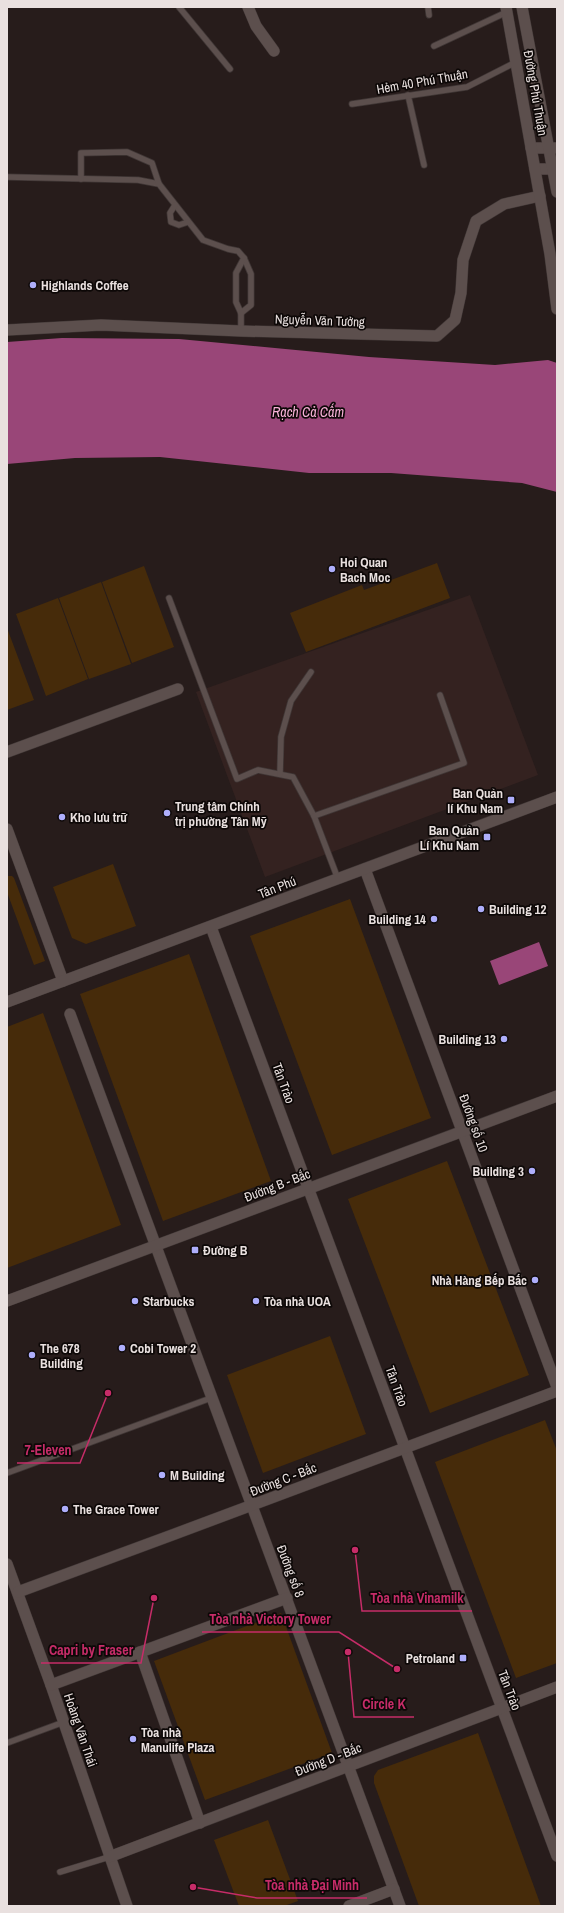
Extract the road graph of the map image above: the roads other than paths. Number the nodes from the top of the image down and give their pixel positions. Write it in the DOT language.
graph roads {
  1 [pos="179,7"];
  2 [pos="248,7"];
  3 [pos="428,7"];
  4 [pos="522,7"];
  5 [pos="507,9"];
  6 [pos="429,15"];
  7 [pos="434,46"];
  8 [pos="274,51"];
  9 [pos="516,62"];
  10 [pos="230,69"];
  11 [pos="408,96"];
  12 [pos="352,104"];
  13 [pos="531,148"];
  14 [pos="553,148"];
  15 [pos="424,164"];
  16 [pos="555,169"];
  17 [pos="535,170"];
  18 [pos="7,177"];
  19 [pos="81,179"];
  20 [pos="160,184"];
  21 [pos="557,192"];
  22 [pos="540,196"];
  23 [pos="175,205"];
  24 [pos="188,222"];
  25 [pos="244,258"];
  26 [pos="557,309"];
  27 [pos="241,313"];
  28 [pos="7,330"];
  29 [pos="241,331"];
  30 [pos="169,598"];
  31 [pos="311,672"];
  32 [pos="178,689"];
  33 [pos="440,695"];
  34 [pos="7,752"];
  35 [pos="280,774"];
  36 [pos="557,797"];
  37 [pos="314,816"];
  38 [pos="7,829"];
  39 [pos="12,861"];
  40 [pos="365,869"];
  41 [pos="338,879"];
  42 [pos="211,927"];
  43 [pos="64,981"];
  44 [pos="7,1002"];
  45 [pos="70,1014"];
  46 [pos="557,1096"];
  47 [pos="462,1131"];
  48 [pos="309,1188"];
  49 [pos="154,1247"];
  50 [pos="7,1302"];
  51 [pos="557,1387"];
  52 [pos="557,1391"];
  53 [pos="211,1398"];
  54 [pos="405,1446"];
  55 [pos="7,1473"];
  56 [pos="252,1506"];
  57 [pos="7,1564"];
  58 [pos="18,1592"];
  59 [pos="287,1598"];
  60 [pos="140,1652"];
  61 [pos="51,1685"];
  62 [pos="557,1687"];
  63 [pos="502,1707"];
  64 [pos="64,1722"];
  65 [pos="7,1743"];
  66 [pos="348,1766"];
  67 [pos="200,1823"];
  68 [pos="557,1856"];
  69 [pos="109,1857"];
  70 [pos="60,1872"];
  71 [pos="394,1889"];
  72 [pos="127,1906"];
  73 [pos="349,1906"];
  74 [pos="400,1906"];
  1 -- 10 [label="lane"];
  2 -- 8 [label="street"];
  3 -- 6 [label="lane"];
  4 -- 14 [label="street, Đường Phú Thuận"];
  5 -- 7 [label="lane"];
  5 -- 9 [label="street, Đường Phú Thuận"];
  9 -- 11 [label="lane, Hẻm 40 Phú Thuận"];
  9 -- 13 [label="street, Đường Phú Thuận"];
  11 -- 12 [label="lane, Hẻm 40 Phú Thuận"];
  11 -- 15 [label="lane"];
  13 -- 14 [label="street"];
  13 -- 17 [label="street, Đường Phú Thuận"];
  14 -- 16 [label="street, Đường Phú Thuận"];
  16 -- 17 [label="street"];
  16 -- 21 [label="street, Đường Phú Thuận"];
  17 -- 22 [label="street, Đường Phú Thuận"];
  18 -- 19 [label="lane"];
  19 -- 20 [label="lane"];
  19 -- 20 [label="lane"];
  20 -- 23 [label="lane"];
  22 -- 26 [label="street, Đường Phú Thuận"];
  22 -- 29 [label="street, Nguyễn Văn Tưởng"];
  23 -- 24 [label="lane"];
  23 -- 24 [label="lane"];
  24 -- 25 [label="lane"];
  25 -- 27 [label="lane"];
  25 -- 27 [label="lane"];
  27 -- 29 [label="lane"];
  28 -- 29 [label="street, Nguyễn Văn Tưởng"];
  30 -- 35 [label="lane"];
  31 -- 35 [label="lane"];
  32 -- 34 [label="street"];
  33 -- 37 [label="lane"];
  35 -- 37 [label="lane"];
  36 -- 40 [label="street, Tân Phú"];
  37 -- 41 [label="lane"];
  38 -- 39 [label="street"];
  39 -- 43 [label="street"];
  40 -- 41 [label="street, Tân Phú"];
  40 -- 47 [label="street, Đường số 10"];
  41 -- 42 [label="street, Tân Phú"];
  42 -- 43 [label="street, Tân Phú"];
  42 -- 48 [label="street, Tân Trào"];
  43 -- 44 [label="street, Tân Phú"];
  45 -- 49 [label="street, Đường số 8"];
  46 -- 47 [label="street, Đường B - Bắc"];
  47 -- 48 [label="street, Đường B - Bắc"];
  47 -- 51 [label="street, Đường số 10"];
  48 -- 49 [label="street, Đường B - Bắc"];
  48 -- 54 [label="street, Tân Trào"];
  49 -- 50 [label="street, Đường B - Bắc"];
  49 -- 53 [label="street, Đường số 8"];
  52 -- 54 [label="street, Đường C - Bắc"];
  53 -- 55 [label="lane"];
  53 -- 56 [label="street, Đường số 8"];
  54 -- 56 [label="street, Đường C - Bắc"];
  54 -- 63 [label="street, Tân Trào"];
  56 -- 58 [label="street, Đường C - Bắc"];
  56 -- 59 [label="street, Đường số 8"];
  57 -- 58 [label="street, Hoàng Văn Thái"];
  58 -- 61 [label="street, Hoàng Văn Thái"];
  59 -- 60 [label="street"];
  59 -- 66 [label="street, Đường số 8"];
  60 -- 61 [label="street"];
  60 -- 67 [label="street"];
  61 -- 64 [label="street, Hoàng Văn Thái"];
  62 -- 63 [label="street, Đường D - Bắc"];
  63 -- 66 [label="street, Đường D - Bắc"];
  63 -- 68 [label="street, Tân Trào"];
  64 -- 65 [label="lane"];
  64 -- 69 [label="street, Hoàng Văn Thái"];
  66 -- 67 [label="street, Đường D - Bắc"];
  66 -- 71 [label="street, Đường số 8"];
  67 -- 69 [label="street, Đường D - Bắc"];
  69 -- 70 [label="lane"];
  69 -- 72 [label="street, Hoàng Văn Thái"];
  71 -- 73 [label="street"];
  71 -- 74 [label="street, Đường số 8"];
}
